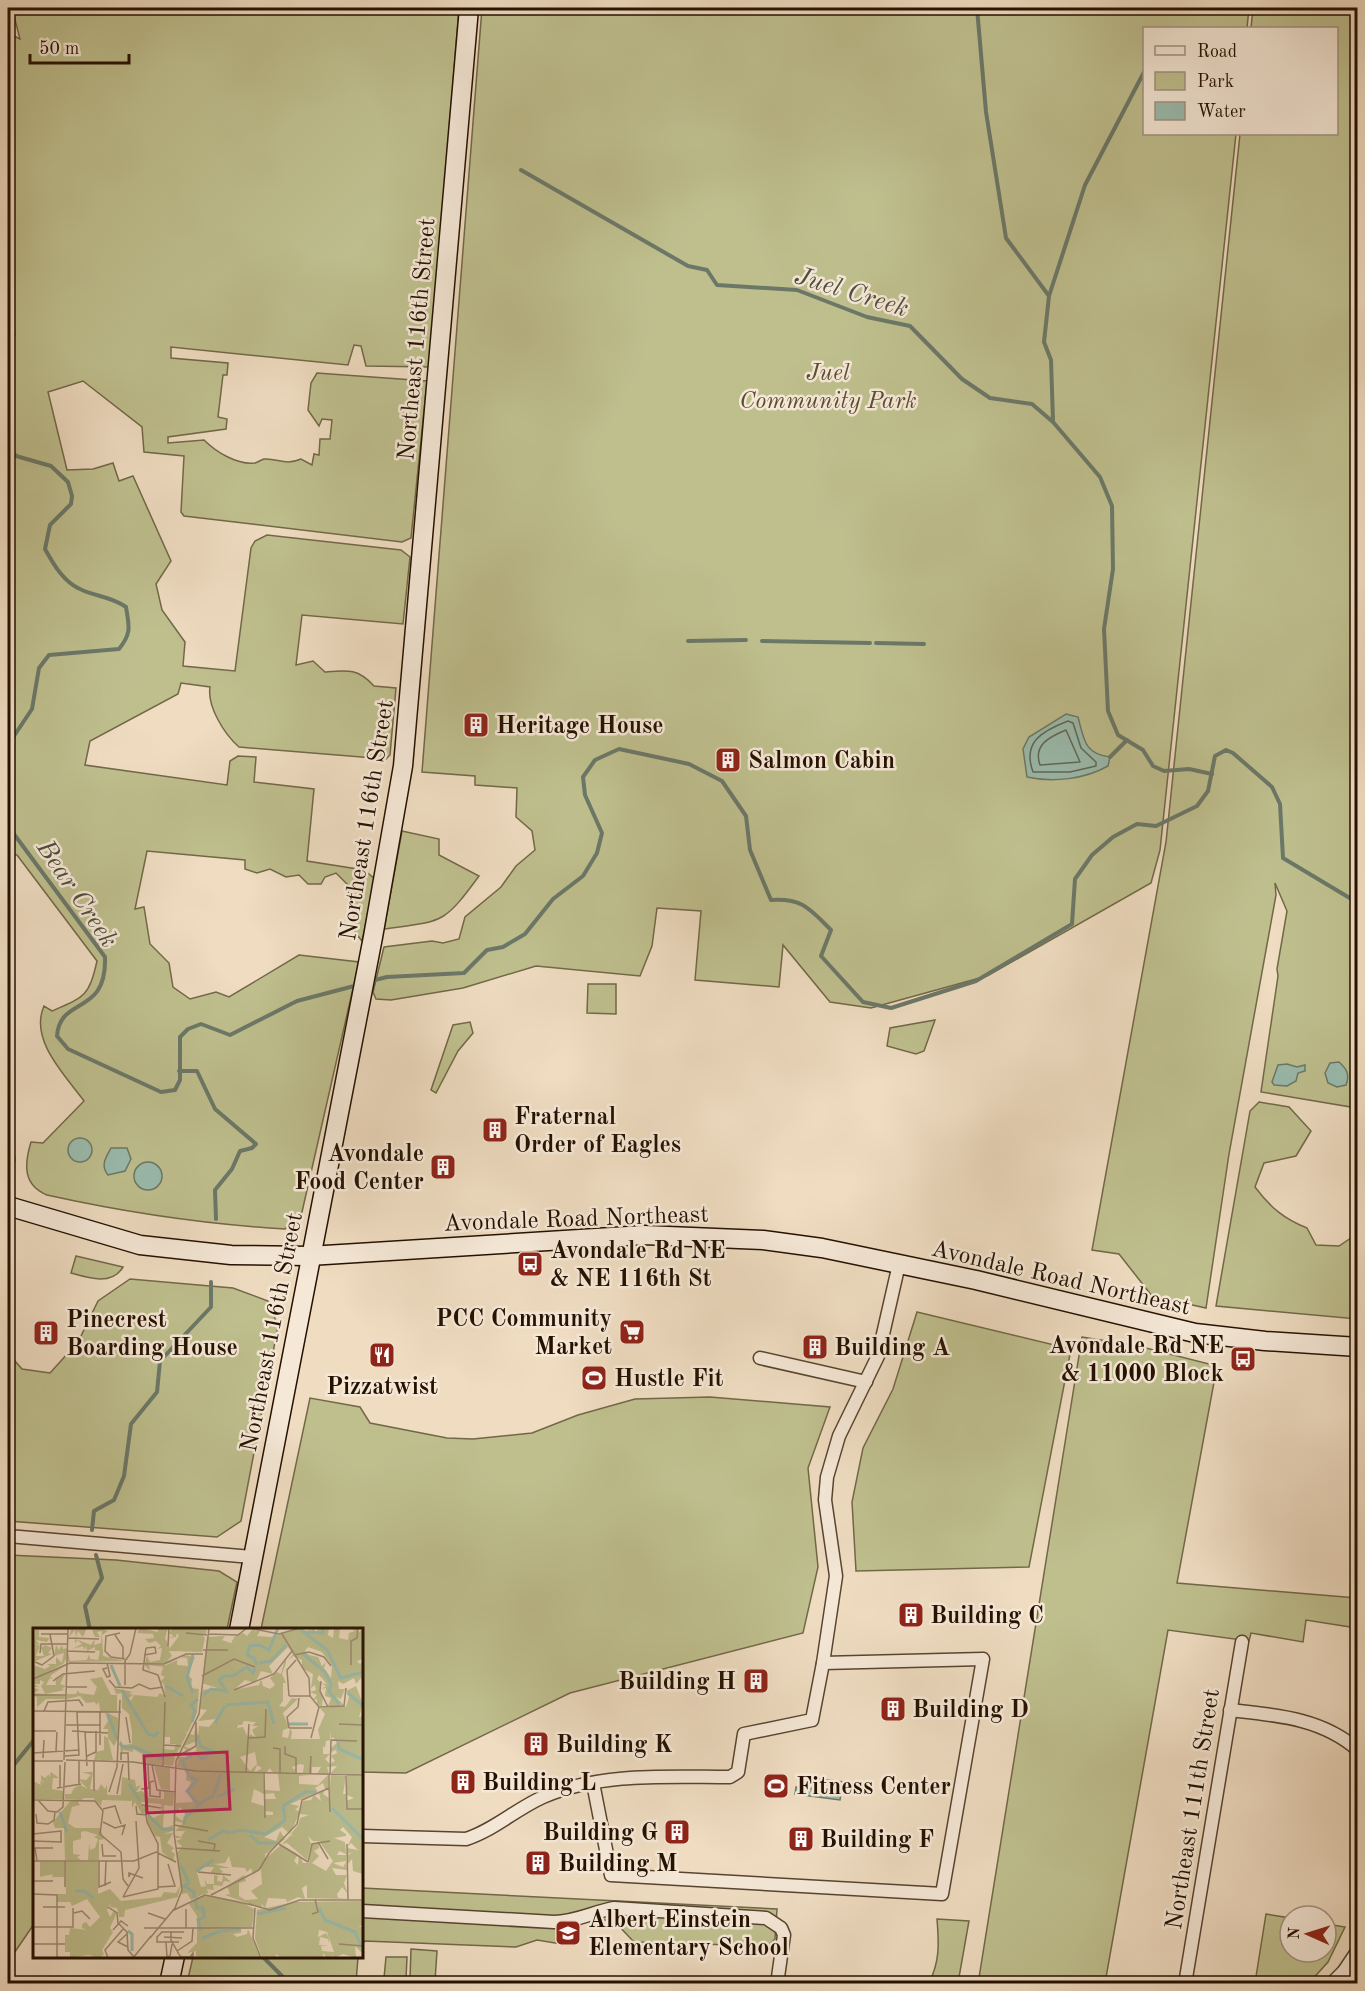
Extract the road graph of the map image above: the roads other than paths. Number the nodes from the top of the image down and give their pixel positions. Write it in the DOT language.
graph roads {
  1 [pos="469,8"];
  2 [pos="8,1206"];
  3 [pos="309,1256"];
  4 [pos="899,1264"];
  5 [pos="1358,1347"];
  6 [pos="760,1358"];
  7 [pos="866,1382"];
  8 [pos="8,1536"];
  9 [pos="252,1557"];
  10 [pos="239,1628"];
  11 [pos="1242,1642"];
  12 [pos="823,1663"];
  13 [pos="1230,1710"];
  14 [pos="1358,1750"];
  15 [pos="593,1783"];
  16 [pos="363,1836"];
  17 [pos="363,1911"];
  18 [pos="1358,1950"];
  19 [pos="175,1958"];
  20 [pos="1344,1971"];
  21 [pos="1358,1981"];
  22 [pos="170,1983"];
  23 [pos="777,1983"];
  24 [pos="1185,1983"];
  25 [pos="1331,1983"];
  1 -- 3 [label="street, Northeast 116th Street"];
  2 -- 3 [label="street, Avondale Road Northeast"];
  3 -- 4 [label="street, Avondale Road Northeast"];
  3 -- 9 [label="street, Northeast 116th Street"];
  4 -- 5 [label="street, Avondale Road Northeast"];
  4 -- 7 [label="street"];
  6 -- 7 [label="street"];
  7 -- 12 [label="street"];
  8 -- 9 [label="street"];
  9 -- 10 [label="street, Northeast 116th Street"];
  11 -- 13 [label="street, Northeast 111th Street"];
  12 -- 15 [label="street"];
  12 -- 15 [label="street"];
  13 -- 14 [label="street"];
  13 -- 24 [label="street, Northeast 111th Street"];
  15 -- 16 [label="street"];
  17 -- 23 [label="street"];
  18 -- 20 [label="street"];
  19 -- 22 [label="street"];
  20 -- 21 [label="street"];
  20 -- 25 [label="street"];
}
